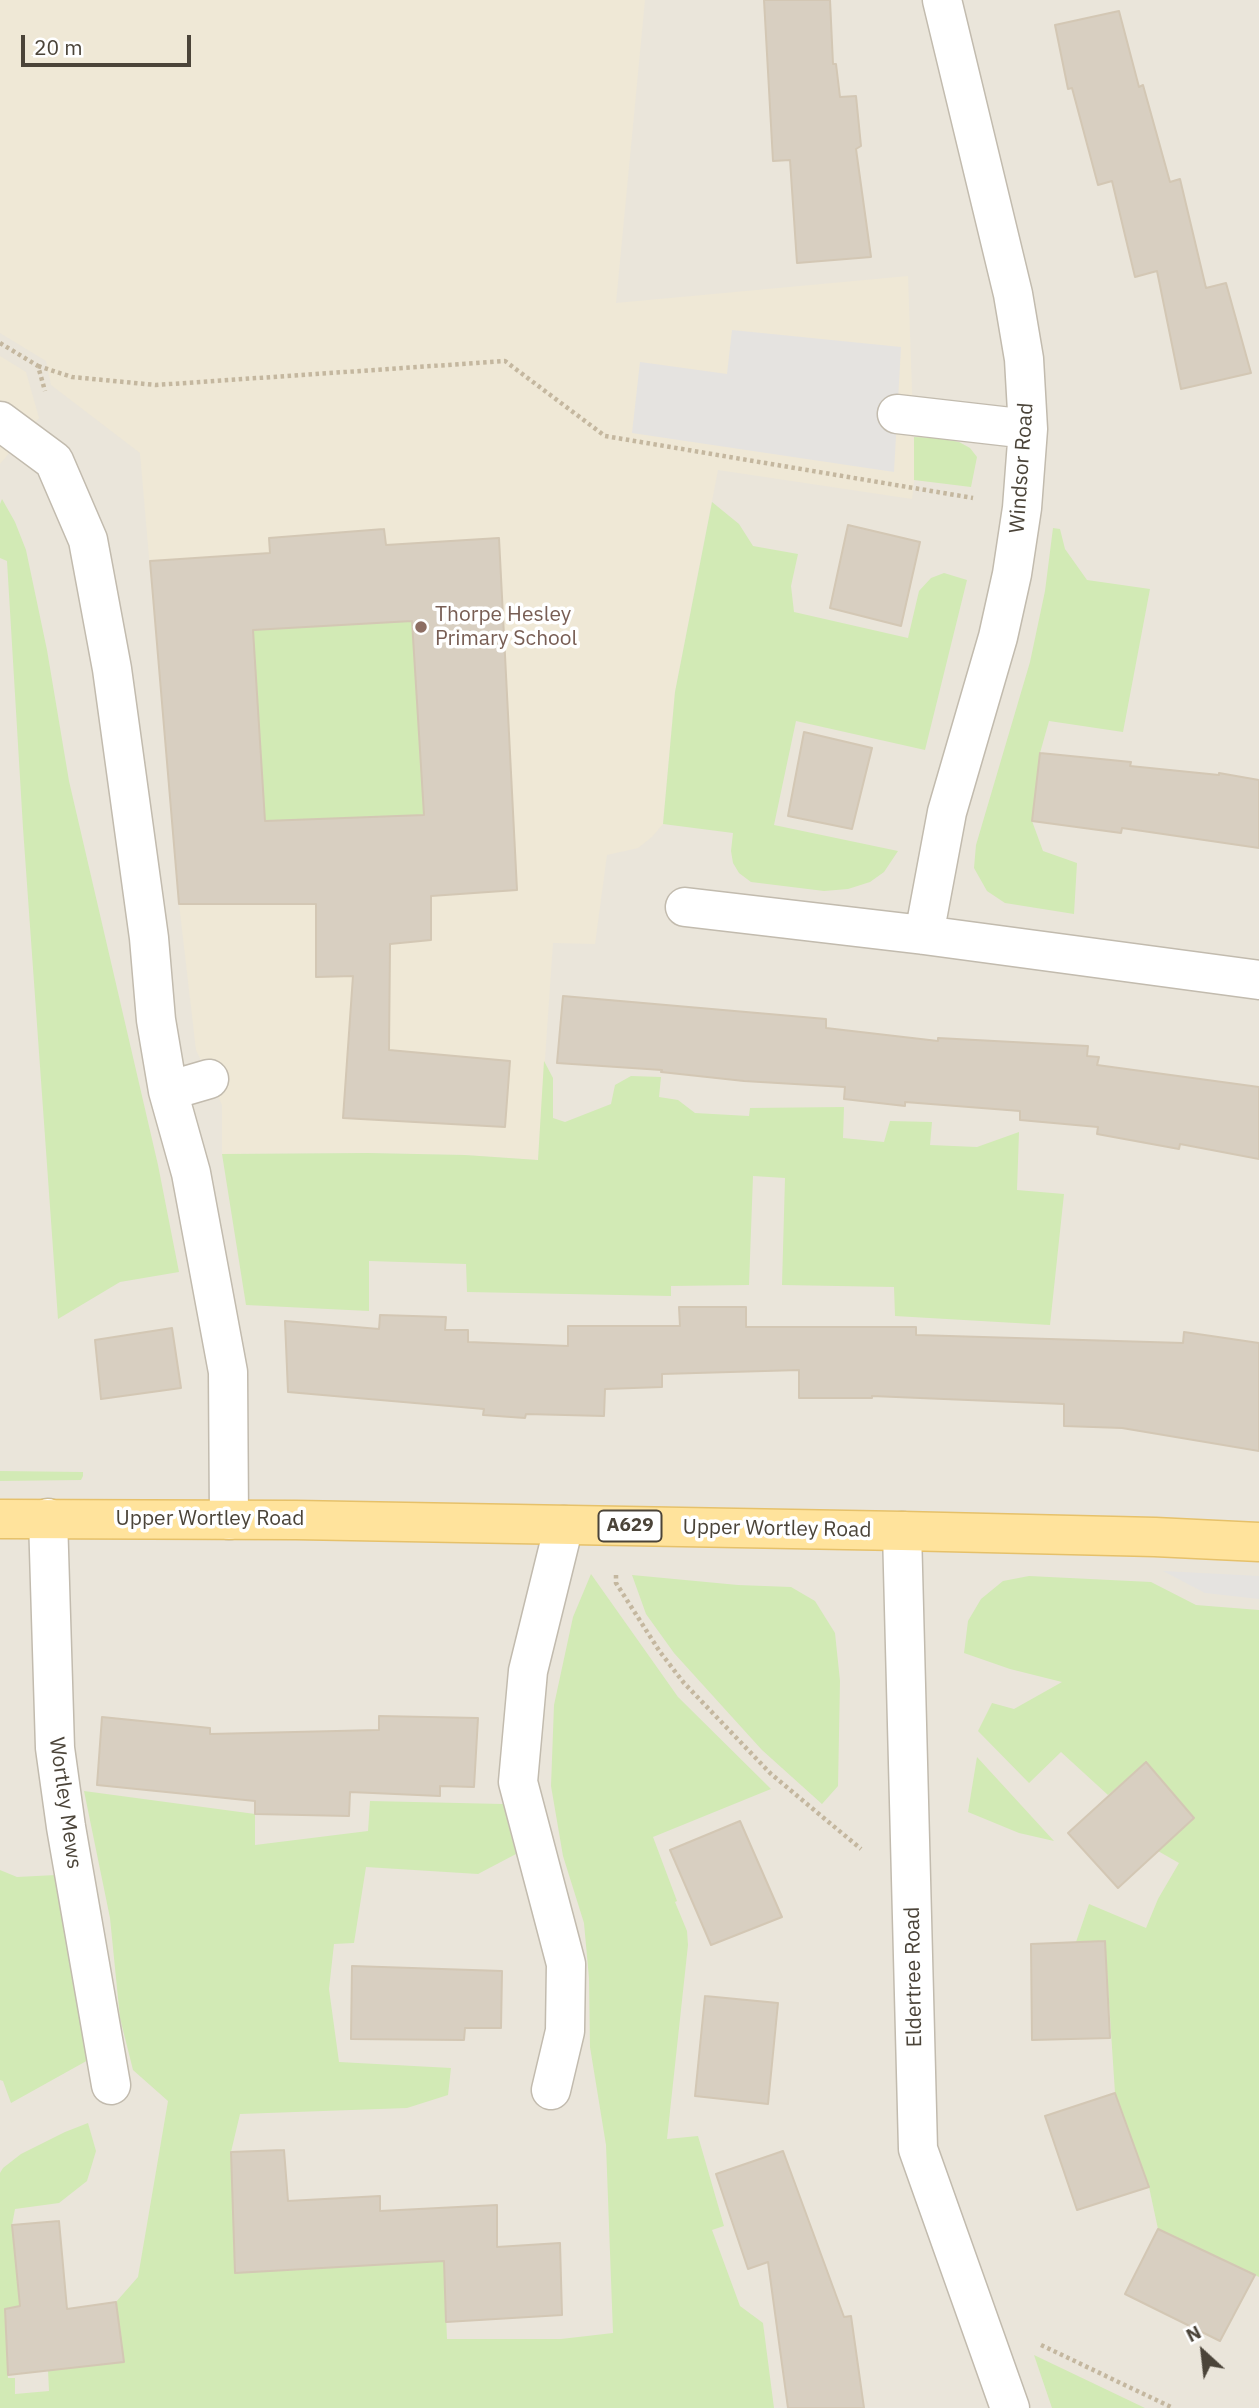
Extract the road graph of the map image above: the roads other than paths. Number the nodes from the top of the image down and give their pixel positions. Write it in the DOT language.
graph roads {
  1 [pos="942,0"];
  2 [pos="897,414"];
  3 [pos="0,421"];
  4 [pos="1028,429"];
  5 [pos="685,907"];
  6 [pos="924,935"];
  7 [pos="1259,980"];
  8 [pos="209,1079"];
  9 [pos="168,1091"];
  10 [pos="48,1518"];
  11 [pos="0,1519"];
  12 [pos="229,1520"];
  13 [pos="564,1525"];
  14 [pos="902,1531"];
  15 [pos="1259,1542"];
  16 [pos="111,2085"];
  17 [pos="551,2090"];
  18 [pos="1010,2408"];
  1 -- 4 [label="street, Windsor Road"];
  2 -- 4 [label="street"];
  3 -- 9 [label="street"];
  4 -- 6 [label="street, Windsor Road"];
  5 -- 6 [label="street"];
  6 -- 7 [label="street"];
  8 -- 9 [label="street"];
  9 -- 12 [label="street"];
  10 -- 11 [label="main road, Upper Wortley Road / A629"];
  10 -- 12 [label="main road, Upper Wortley Road / A629"];
  10 -- 16 [label="street, Wortley Mews"];
  12 -- 13 [label="main road, Upper Wortley Road / A629"];
  13 -- 14 [label="main road, Upper Wortley Road / A629"];
  13 -- 17 [label="street"];
  14 -- 15 [label="main road, Upper Wortley Road / A629"];
  14 -- 18 [label="street, Eldertree Road"];
}
